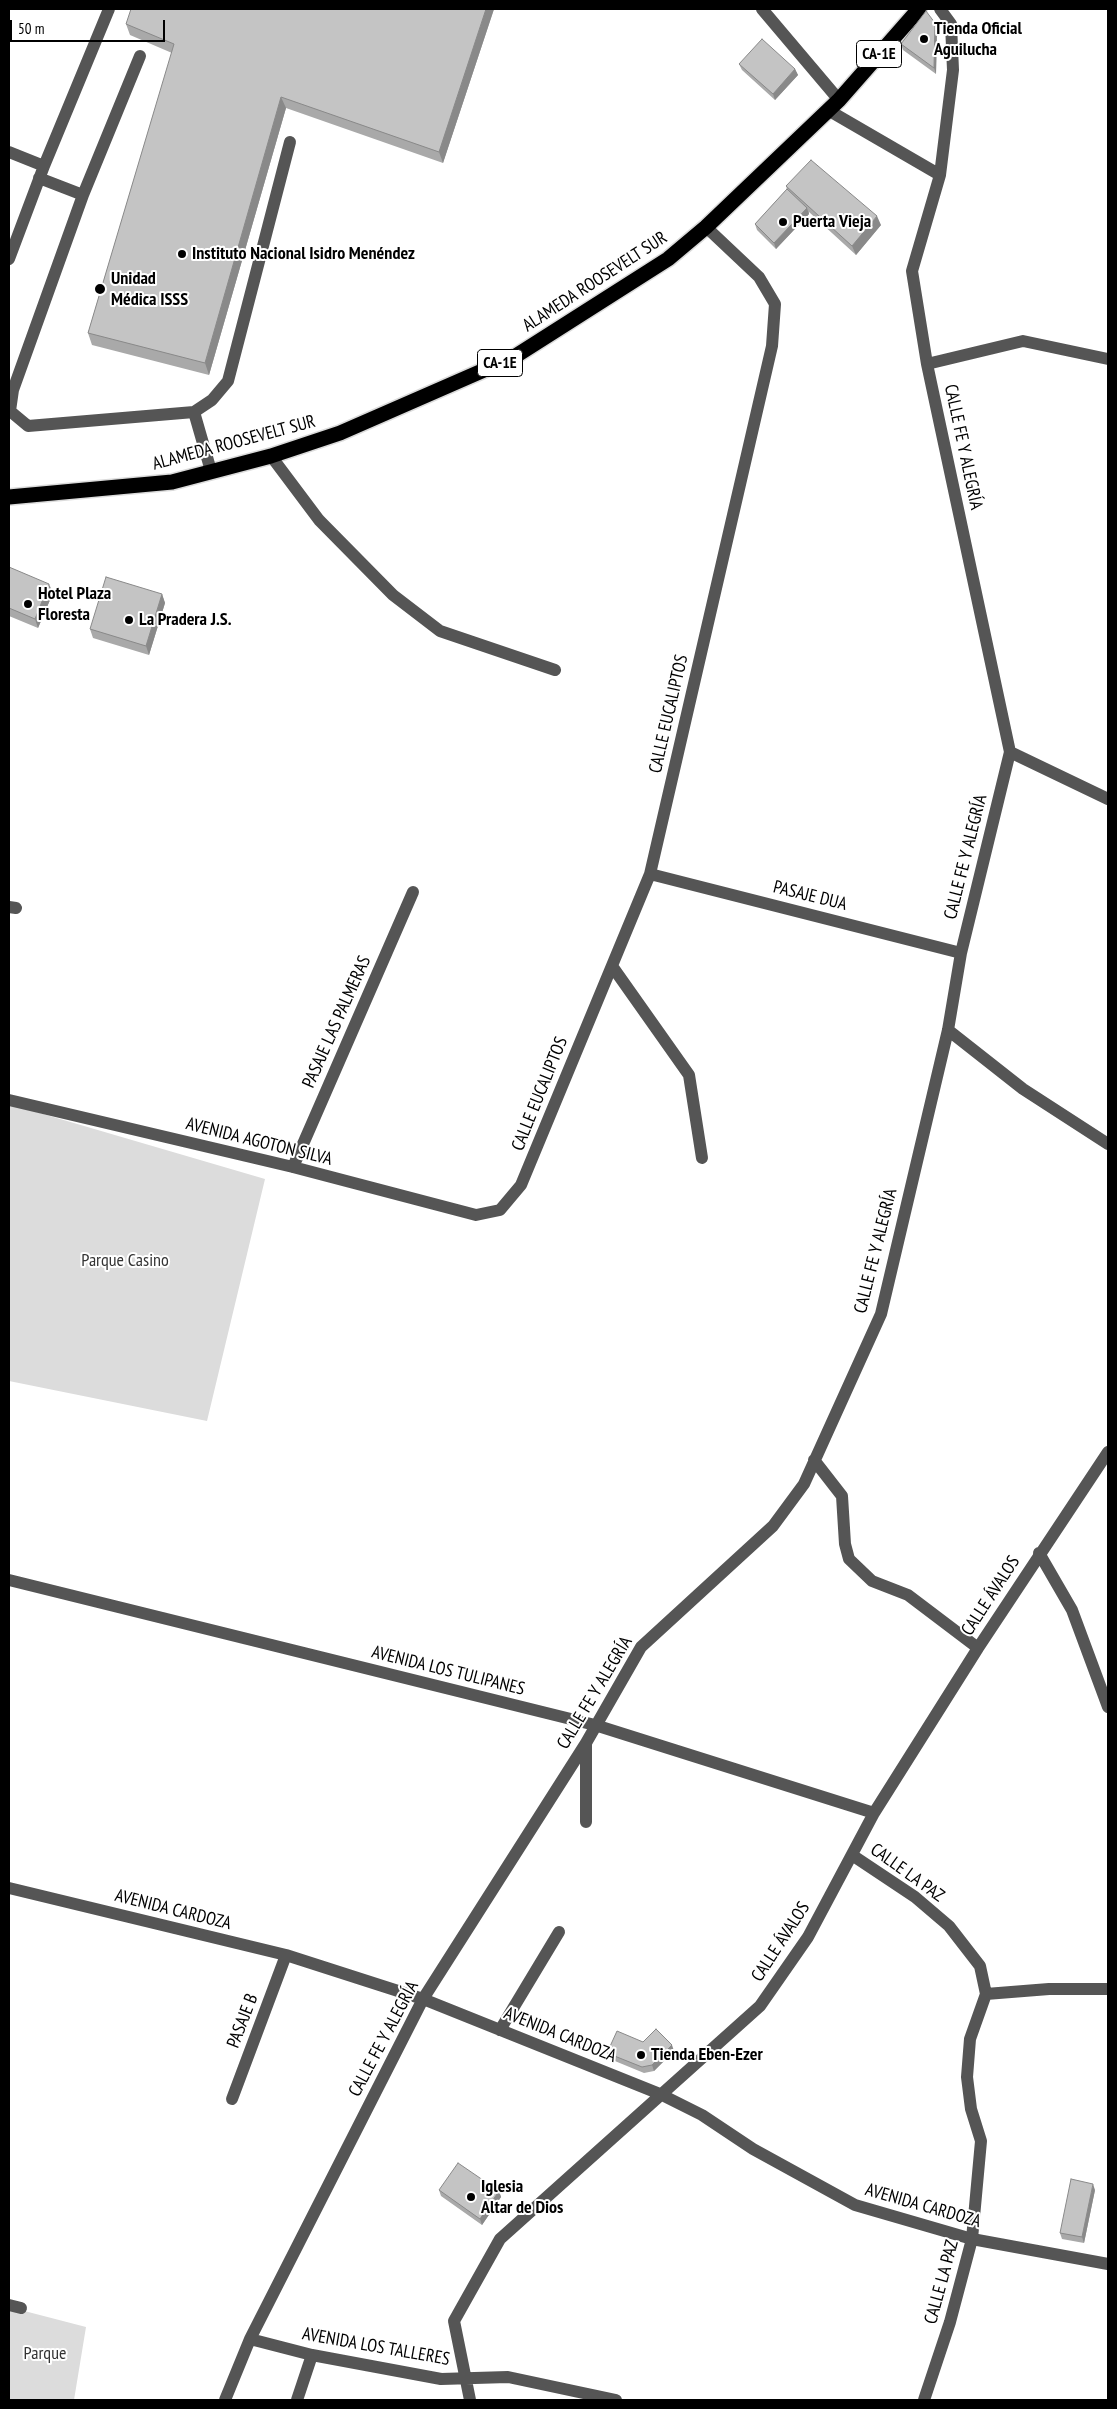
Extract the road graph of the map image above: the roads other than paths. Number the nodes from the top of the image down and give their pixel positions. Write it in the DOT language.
graph roads {
  1 [pos="109,9"];
  2 [pos="762,9"];
  3 [pos="919,9"];
  4 [pos="940,9"];
  5 [pos="140,56"];
  6 [pos="833,105"];
  7 [pos="290,142"];
  8 [pos="9,152"];
  9 [pos="44,166"];
  10 [pos="940,176"];
  11 [pos="39,178"];
  12 [pos="83,195"];
  13 [pos="706,227"];
  14 [pos="9,259"];
  15 [pos="1108,359"];
  16 [pos="927,364"];
  17 [pos="194,412"];
  18 [pos="271,456"];
  19 [pos="211,472"];
  20 [pos="9,497"];
  21 [pos="555,670"];
  22 [pos="1010,752"];
  23 [pos="1108,799"];
  24 [pos="650,874"];
  25 [pos="414,892"];
  26 [pos="962,952"];
  27 [pos="612,966"];
  28 [pos="948,1030"];
  29 [pos="9,1100"];
  30 [pos="1108,1144"];
  31 [pos="702,1158"];
  32 [pos="293,1167"];
  33 [pos="500,1210"];
  34 [pos="1108,1452"];
  35 [pos="814,1460"];
  36 [pos="1039,1553"];
  37 [pos="9,1580"];
  38 [pos="978,1648"];
  39 [pos="1108,1707"];
  40 [pos="595,1725"];
  41 [pos="586,1743"];
  42 [pos="874,1813"];
  43 [pos="586,1822"];
  44 [pos="852,1855"];
  45 [pos="9,1888"];
  46 [pos="559,1932"];
  47 [pos="286,1955"];
  48 [pos="1108,1989"];
  49 [pos="986,1994"];
  50 [pos="423,1999"];
  51 [pos="500,2030"];
  52 [pos="660,2094"];
  53 [pos="232,2099"];
  54 [pos="972,2239"];
  55 [pos="1108,2264"];
  56 [pos="250,2339"];
  57 [pos="312,2355"];
  58 [pos="466,2378"];
  59 [pos="226,2400"];
  60 [pos="297,2400"];
  61 [pos="470,2400"];
  62 [pos="616,2400"];
  63 [pos="924,2400"];
  1 -- 9 [label="street"];
  2 -- 6 [label="street"];
  3 -- 6 [label="highway, ALAMEDA ROOSEVELT SUR / CA-1E"];
  4 -- 10 [label="street, CALLE FE Y ALEGRÍA"];
  5 -- 12 [label="street"];
  6 -- 10 [label="street"];
  6 -- 13 [label="highway, ALAMEDA ROOSEVELT SUR / CA-1E"];
  7 -- 17 [label="street"];
  8 -- 9 [label="street"];
  9 -- 11 [label="street"];
  10 -- 16 [label="street, CALLE FE Y ALEGRÍA"];
  11 -- 12 [label="street"];
  11 -- 14 [label="street"];
  12 -- 17 [label="street"];
  13 -- 18 [label="highway, ALAMEDA ROOSEVELT SUR / CA-1E"];
  13 -- 24 [label="street, CALLE EUCALIPTOS"];
  15 -- 16 [label="street"];
  16 -- 22 [label="street, CALLE FE Y ALEGRÍA"];
  17 -- 19 [label="street"];
  18 -- 19 [label="highway, ALAMEDA ROOSEVELT SUR / CA-1E"];
  18 -- 21 [label="street"];
  19 -- 20 [label="highway, ALAMEDA ROOSEVELT SUR / CA-1E"];
  22 -- 23 [label="street"];
  22 -- 26 [label="street, CALLE FE Y ALEGRÍA"];
  24 -- 26 [label="street, PASAJE DUA"];
  24 -- 27 [label="street, CALLE EUCALIPTOS"];
  25 -- 32 [label="street, PASAJE LAS PALMERAS"];
  26 -- 28 [label="street, CALLE FE Y ALEGRÍA"];
  27 -- 31 [label="street"];
  27 -- 33 [label="street, CALLE EUCALIPTOS"];
  28 -- 30 [label="street"];
  28 -- 35 [label="street, CALLE FE Y ALEGRÍA"];
  29 -- 32 [label="street, AVENIDA AGOTON SILVA"];
  32 -- 33 [label="street, AVENIDA AGOTON SILVA"];
  34 -- 36 [label="street, CALLE ÁVALOS"];
  35 -- 38 [label="street"];
  35 -- 40 [label="street, CALLE FE Y ALEGRÍA"];
  36 -- 38 [label="street, CALLE ÁVALOS"];
  36 -- 39 [label="street"];
  37 -- 40 [label="street, AVENIDA LOS TULIPANES"];
  38 -- 42 [label="street, CALLE ÁVALOS"];
  40 -- 41 [label="street, CALLE FE Y ALEGRÍA"];
  40 -- 42 [label="street, AVENIDA LOS TULIPANES"];
  41 -- 43 [label="street"];
  41 -- 50 [label="street, CALLE FE Y ALEGRÍA"];
  42 -- 44 [label="street, CALLE ÁVALOS"];
  44 -- 49 [label="street, CALLE LA PAZ"];
  44 -- 52 [label="street, CALLE ÁVALOS"];
  45 -- 47 [label="street, AVENIDA CARDOZA"];
  46 -- 51 [label="street"];
  47 -- 50 [label="street, AVENIDA CARDOZA"];
  47 -- 53 [label="street, PASAJE B"];
  48 -- 49 [label="street"];
  49 -- 54 [label="street, CALLE LA PAZ"];
  50 -- 51 [label="street, AVENIDA CARDOZA"];
  50 -- 56 [label="street, CALLE FE Y ALEGRÍA"];
  51 -- 52 [label="street, AVENIDA CARDOZA"];
  52 -- 54 [label="street, AVENIDA CARDOZA"];
  52 -- 58 [label="street, CALLE ÁVALOS"];
  54 -- 55 [label="street, AVENIDA CARDOZA"];
  54 -- 63 [label="street, CALLE LA PAZ"];
  56 -- 57 [label="street, AVENIDA LOS TALLERES"];
  56 -- 59 [label="street, CALLE FE Y ALEGRÍA"];
  57 -- 58 [label="street, AVENIDA LOS TALLERES"];
  57 -- 60 [label="street"];
  58 -- 61 [label="street, CALLE ÁVALOS"];
  58 -- 62 [label="street, AVENIDA LOS TALLERES"];
}
